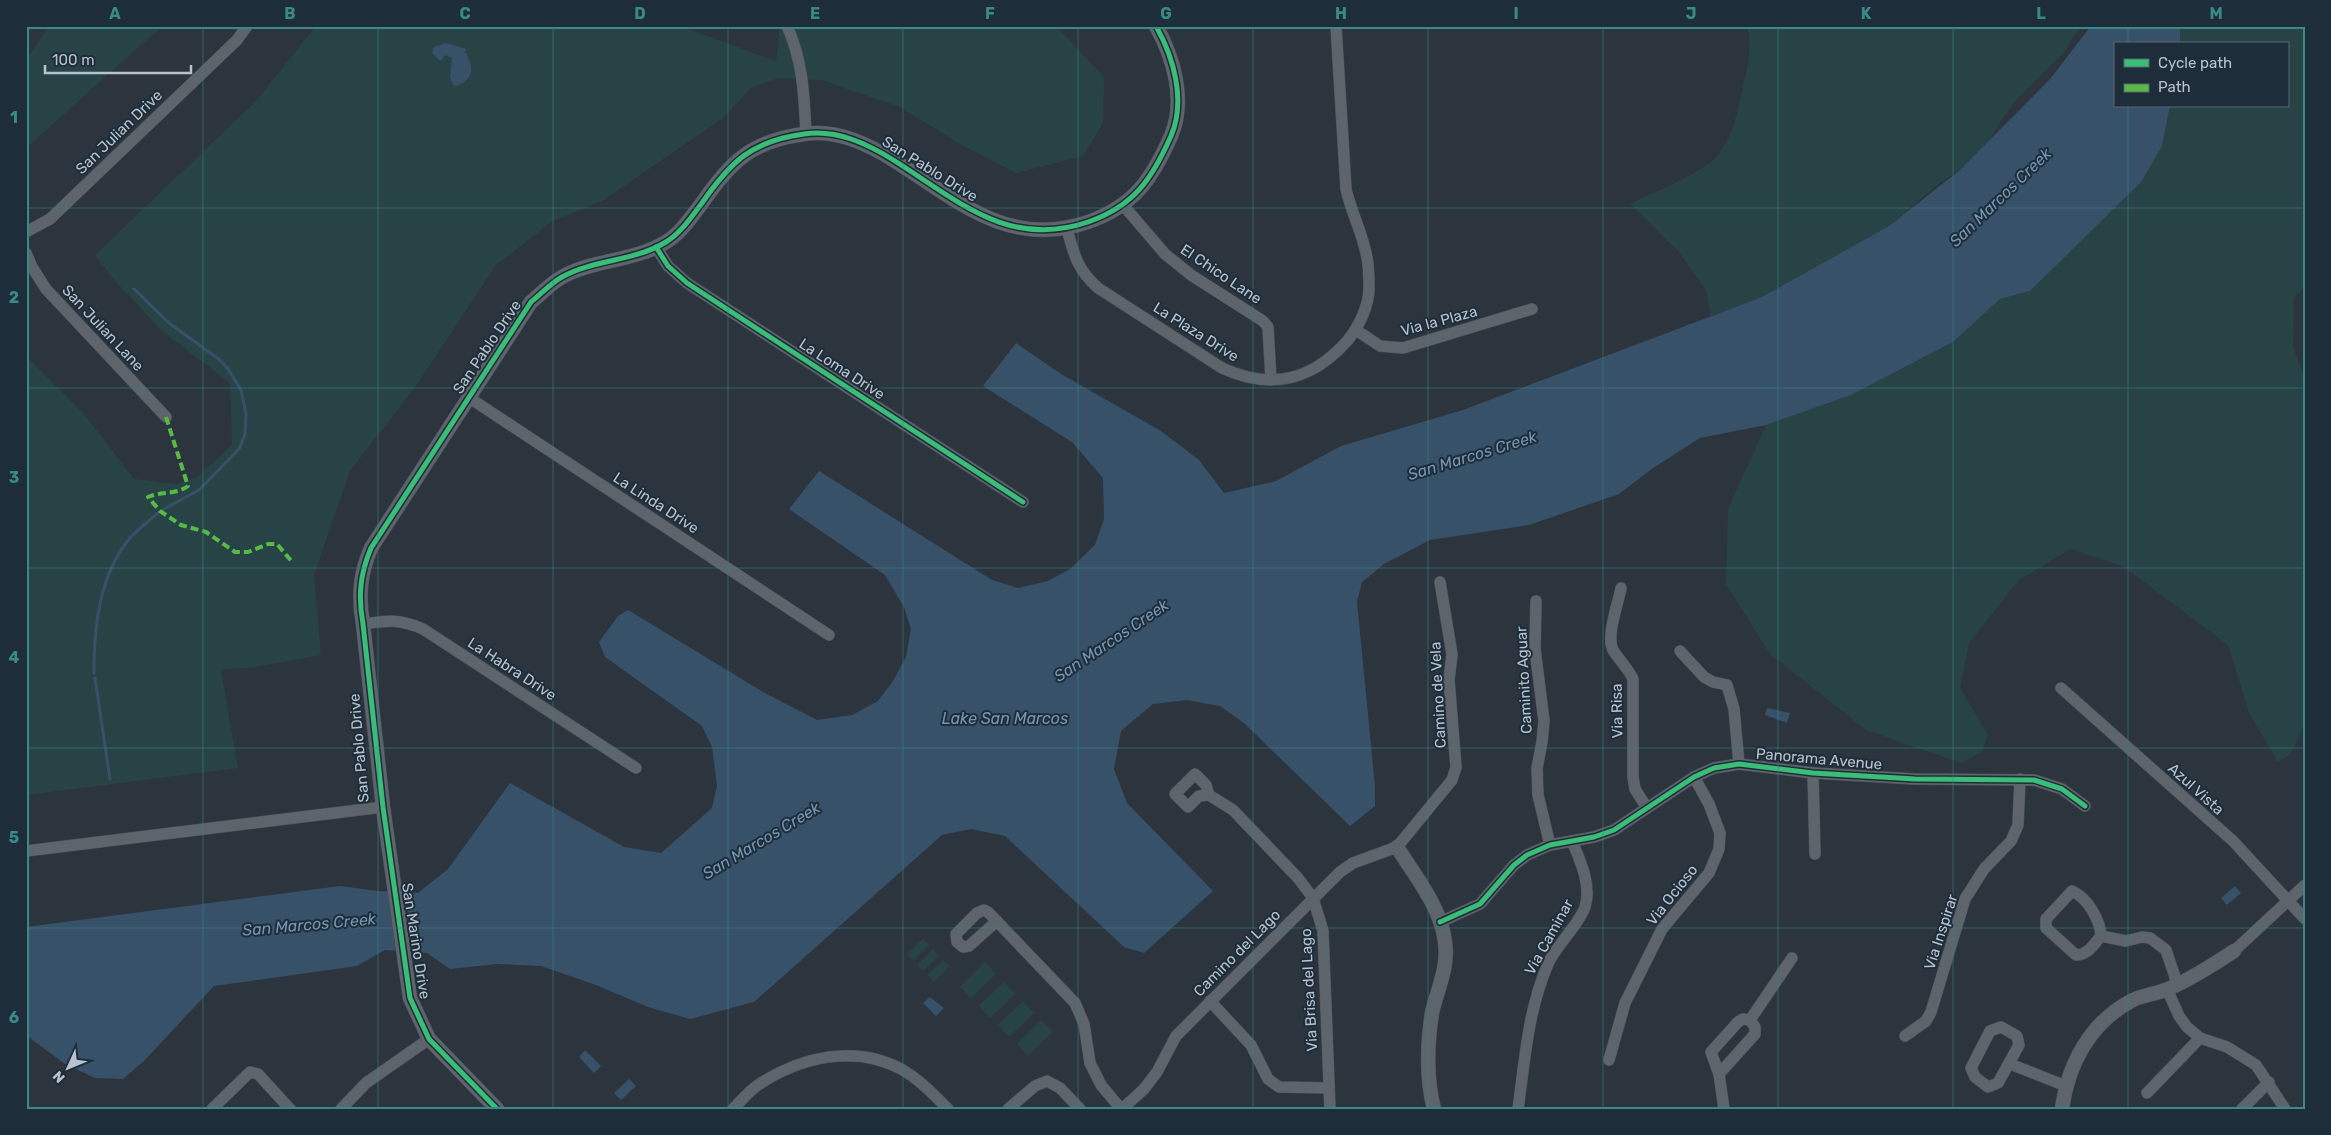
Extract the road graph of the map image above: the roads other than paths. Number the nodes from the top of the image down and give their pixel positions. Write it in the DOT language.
graph roads {
  1 [pos="247,26"];
  2 [pos="787,26"];
  3 [pos="1156,26"];
  4 [pos="1336,26"];
  5 [pos="806,133"];
  6 [pos="1123,205"];
  7 [pos="1067,229"];
  8 [pos="26,232"];
  9 [pos="656,248"];
  10 [pos="26,253"];
  11 [pos="1532,310"];
  12 [pos="1356,330"];
  13 [pos="1271,380"];
  14 [pos="468,397"];
  15 [pos="166,417"];
  16 [pos="1023,502"];
  17 [pos="1440,582"];
  18 [pos="1621,588"];
  19 [pos="1536,601"];
  20 [pos="363,624"];
  21 [pos="829,635"];
  22 [pos="1680,651"];
  23 [pos="2061,688"];
  24 [pos="1739,764"];
  25 [pos="636,768"];
  26 [pos="1813,773"];
  27 [pos="1694,777"];
  28 [pos="2020,779"];
  29 [pos="1209,795"];
  30 [pos="2086,806"];
  31 [pos="383,807"];
  32 [pos="1647,808"];
  33 [pos="1572,841"];
  34 [pos="1550,845"];
  35 [pos="1397,847"];
  36 [pos="26,851"];
  37 [pos="1815,854"];
  38 [pos="2305,885"];
  39 [pos="1313,898"];
  40 [pos="2288,900"];
  41 [pos="2305,919"];
  42 [pos="997,921"];
  43 [pos="1440,922"];
  44 [pos="2100,936"];
  45 [pos="2234,951"];
  46 [pos="1792,958"];
  47 [pos="2172,986"];
  48 [pos="1210,1001"];
  49 [pos="1750,1020"];
  50 [pos="1905,1036"];
  51 [pos="429,1038"];
  52 [pos="2200,1038"];
  53 [pos="1609,1060"];
  54 [pos="2010,1064"];
  55 [pos="1718,1074"];
  56 [pos="2269,1082"];
  57 [pos="2066,1086"];
  58 [pos="1329,1088"];
  59 [pos="2147,1093"];
  60 [pos="212,1109"];
  61 [pos="290,1109"];
  62 [pos="341,1109"];
  63 [pos="497,1109"];
  64 [pos="733,1109"];
  65 [pos="948,1109"];
  66 [pos="1008,1109"];
  67 [pos="1080,1109"];
  68 [pos="1122,1109"];
  69 [pos="1330,1109"];
  70 [pos="1434,1109"];
  71 [pos="1518,1109"];
  72 [pos="1724,1109"];
  73 [pos="2062,1109"];
  74 [pos="2242,1109"];
  75 [pos="2285,1109"];
  1 -- 8 [label="street, San Julian Drive"];
  2 -- 5 [label="street"];
  3 -- 6 [label="street, San Pablo Drive"];
  4 -- 12 [label="street, La Plaza Drive"];
  5 -- 7 [label="street, San Pablo Drive"];
  5 -- 9 [label="street, San Pablo Drive"];
  6 -- 7 [label="street, San Pablo Drive"];
  6 -- 13 [label="street, El Chico Lane"];
  7 -- 13 [label="street, La Plaza Drive"];
  9 -- 14 [label="street, San Pablo Drive"];
  9 -- 16 [label="street, La Loma Drive"];
  10 -- 15 [label="street, San Julian Lane"];
  11 -- 12 [label="street, Via la Plaza"];
  12 -- 13 [label="street, La Plaza Drive"];
  14 -- 20 [label="street, San Pablo Drive"];
  14 -- 21 [label="street, La Linda Drive"];
  17 -- 35 [label="street, Camino de Vela"];
  18 -- 32 [label="street, Via Risa"];
  19 -- 34 [label="street, Caminito Aguar"];
  20 -- 25 [label="street, La Habra Drive"];
  20 -- 31 [label="street, San Pablo Drive"];
  22 -- 24 [label="street"];
  23 -- 40 [label="street, Azul Vista"];
  24 -- 26 [label="street, Panorama Avenue"];
  24 -- 27 [label="street, Panorama Avenue"];
  26 -- 28 [label="street, Panorama Avenue"];
  26 -- 37 [label="street"];
  27 -- 32 [label="street, Panorama Avenue"];
  27 -- 53 [label="street, Via Ocioso"];
  28 -- 30 [label="street, Panorama Avenue"];
  28 -- 50 [label="street, Via Inspirar"];
  29 -- 39 [label="street, Via Brisa del Lago"];
  31 -- 36 [label="street, San Pablo Drive"];
  31 -- 51 [label="street, San Marino Drive"];
  32 -- 33 [label="street, Panorama Avenue"];
  33 -- 34 [label="street, Panorama Avenue"];
  33 -- 71 [label="street, Via Caminar"];
  34 -- 43 [label="street, Panorama Avenue"];
  35 -- 39 [label="street, Camino del Lago"];
  35 -- 43 [label="street"];
  38 -- 40 [label="street"];
  39 -- 48 [label="street, Camino del Lago"];
  39 -- 58 [label="street, Via Brisa del Lago"];
  40 -- 41 [label="street, Azul Vista"];
  40 -- 45 [label="street"];
  42 -- 68 [label="street"];
  43 -- 70 [label="street"];
  44 -- 44 [label="street"];
  44 -- 47 [label="street"];
  45 -- 47 [label="street"];
  46 -- 49 [label="street"];
  47 -- 52 [label="street"];
  47 -- 57 [label="street"];
  48 -- 58 [label="street"];
  48 -- 68 [label="street, Camino del Lago"];
  49 -- 55 [label="street"];
  49 -- 55 [label="street"];
  51 -- 62 [label="street"];
  51 -- 63 [label="street, San Marino Drive"];
  52 -- 56 [label="street"];
  52 -- 59 [label="street"];
  54 -- 54 [label="street"];
  54 -- 57 [label="street"];
  55 -- 72 [label="street"];
  56 -- 74 [label="street"];
  56 -- 75 [label="street"];
  57 -- 73 [label="street"];
  58 -- 69 [label="street, Via Brisa del Lago"];
  60 -- 61 [label="street"];
  64 -- 65 [label="street"];
  66 -- 67 [label="street"];
}
